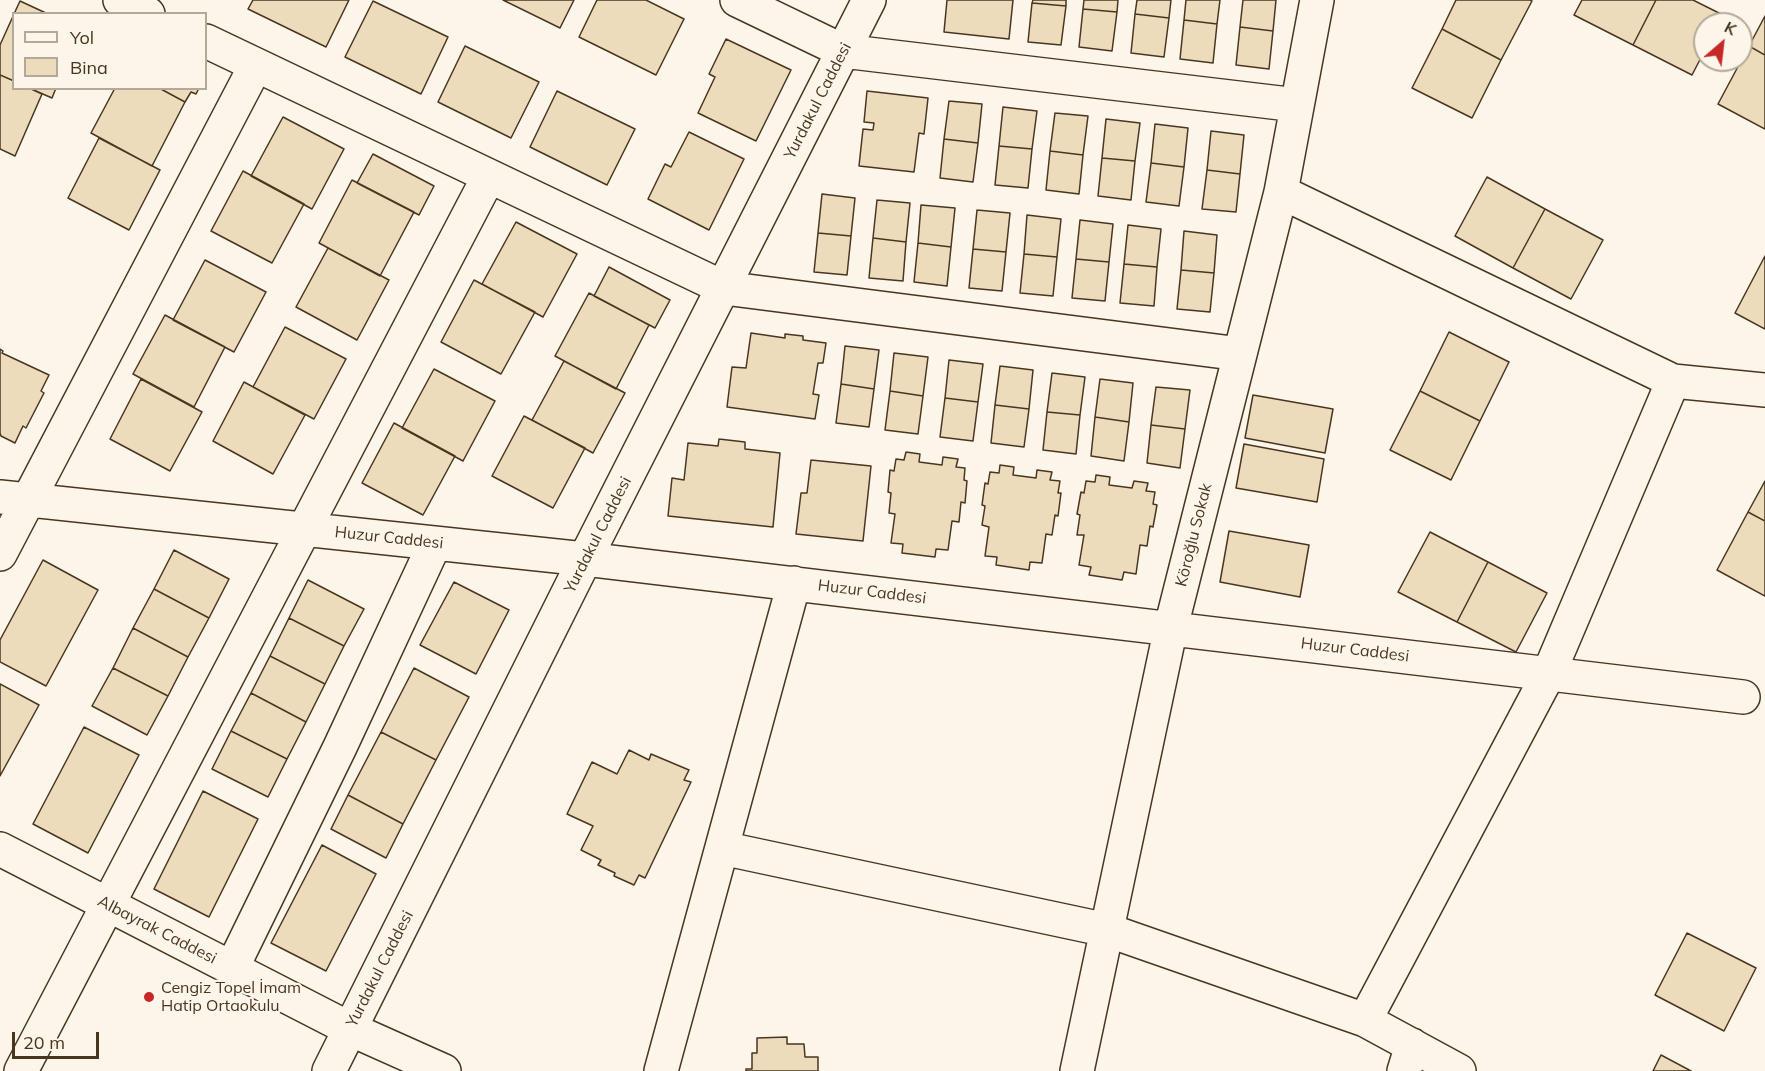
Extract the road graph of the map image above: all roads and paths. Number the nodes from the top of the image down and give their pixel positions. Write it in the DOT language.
graph roads {
  1 [pos="120,0"];
  2 [pos="737,0"];
  3 [pos="869,0"];
  4 [pos="1317,0"];
  5 [pos="144,12"];
  6 [pos="207,41"];
  7 [pos="843,51"];
  8 [pos="256,65"];
  9 [pos="1297,105"];
  10 [pos="489,176"];
  11 [pos="1281,192"];
  12 [pos="724,288"];
  13 [pos="1240,354"];
  14 [pos="1673,381"];
  15 [pos="1765,390"];
  16 [pos="14,499"];
  17 [pos="304,529"];
  18 [pos="435,543"];
  19 [pos="0,554"];
  20 [pos="585,559"];
  21 [pos="794,583"];
  22 [pos="1171,627"];
  23 [pos="1549,673"];
  24 [pos="1743,697"];
  25 [pos="722,848"];
  26 [pos="0,849"];
  27 [pos="108,905"];
  28 [pos="1107,930"];
  29 [pos="232,968"];
  30 [pos="1365,1020"];
  31 [pos="350,1029"];
  32 [pos="1408,1058"];
  33 [pos="21,1071"];
  34 [pos="329,1071"];
  35 [pos="444,1071"];
  36 [pos="661,1071"];
  37 [pos="1077,1071"];
  38 [pos="1459,1071"];
  1 -- 5 [label="street"];
  2 -- 7 [label="street"];
  3 -- 7 [label="street, Yurdakul Caddesi"];
  4 -- 9 [label="street, Köroğlu Sokak"];
  6 -- 8 [label="street"];
  7 -- 9 [label="street"];
  7 -- 12 [label="street, Yurdakul Caddesi"];
  8 -- 10 [label="street"];
  8 -- 16 [label="street"];
  9 -- 11 [label="street, Köroğlu Sokak"];
  10 -- 12 [label="street"];
  10 -- 17 [label="street"];
  11 -- 13 [label="street, Köroğlu Sokak"];
  11 -- 14 [label="street"];
  12 -- 13 [label="street"];
  12 -- 20 [label="street, Yurdakul Caddesi"];
  13 -- 22 [label="street, Köroğlu Sokak"];
  14 -- 15 [label="street"];
  14 -- 23 [label="street"];
  16 -- 17 [label="street, Huzur Caddesi"];
  16 -- 19 [label="street"];
  17 -- 18 [label="street, Huzur Caddesi"];
  17 -- 27 [label="street"];
  18 -- 20 [label="street, Huzur Caddesi"];
  18 -- 29 [label="street"];
  20 -- 21 [label="street, Huzur Caddesi"];
  20 -- 31 [label="street, Yurdakul Caddesi"];
  21 -- 22 [label="street, Huzur Caddesi"];
  21 -- 25 [label="street"];
  22 -- 23 [label="street, Huzur Caddesi"];
  22 -- 28 [label="street, Köroğlu Sokak"];
  23 -- 24 [label="street, Huzur Caddesi"];
  23 -- 30 [label="street"];
  25 -- 28 [label="street"];
  25 -- 36 [label="street"];
  26 -- 27 [label="street, Albayrak Caddesi"];
  27 -- 29 [label="street, Albayrak Caddesi"];
  27 -- 33 [label="street"];
  28 -- 30 [label="street"];
  28 -- 37 [label="street, Köroğlu Sokak"];
  29 -- 31 [label="street, Albayrak Caddesi"];
  30 -- 32 [label="street"];
  31 -- 34 [label="street, Yurdakul Caddesi"];
  31 -- 35 [label="street, Albayrak Caddesi"];
  32 -- 38 [label="street"];
}
